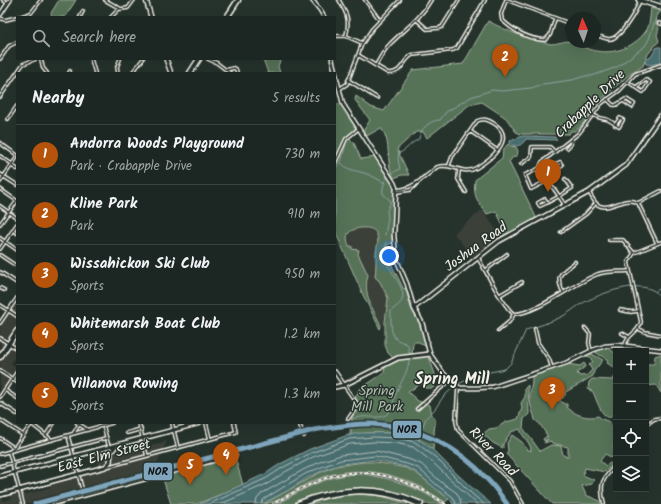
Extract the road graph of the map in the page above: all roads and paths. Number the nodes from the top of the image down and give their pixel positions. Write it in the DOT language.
graph roads {
  1 [pos="3,0"];
  2 [pos="10,0"];
  3 [pos="41,0"];
  4 [pos="105,0"];
  5 [pos="134,0"];
  6 [pos="146,0"];
  7 [pos="238,0"];
  8 [pos="312,0"];
  9 [pos="339,0"];
  10 [pos="365,0"];
  11 [pos="400,0"];
  12 [pos="431,0"];
  13 [pos="459,0"];
  14 [pos="485,0"];
  15 [pos="506,0"];
  16 [pos="640,0"];
  17 [pos="8,3"];
  18 [pos="661,7"];
  19 [pos="119,9"];
  20 [pos="83,11"];
  21 [pos="0,16"];
  22 [pos="21,16"];
  23 [pos="80,16"];
  24 [pos="112,16"];
  25 [pos="151,16"];
  26 [pos="228,16"];
  27 [pos="323,16"];
  28 [pos="16,17"];
  29 [pos="555,19"];
  30 [pos="380,20"];
  31 [pos="417,20"];
  32 [pos="565,22"];
  33 [pos="336,36"];
  34 [pos="346,36"];
  35 [pos="601,37"];
  36 [pos="16,42"];
  37 [pos="362,44"];
  38 [pos="358,55"];
  39 [pos="0,59"];
  40 [pos="33,60"];
  41 [pos="41,60"];
  42 [pos="91,60"];
  43 [pos="120,60"];
  44 [pos="142,60"];
  45 [pos="166,60"];
  46 [pos="198,60"];
  47 [pos="210,60"];
  48 [pos="332,60"];
  49 [pos="376,65"];
  50 [pos="661,65"];
  51 [pos="226,70"];
  52 [pos="17,72"];
  53 [pos="46,72"];
  54 [pos="95,72"];
  55 [pos="118,72"];
  56 [pos="133,72"];
  57 [pos="171,72"];
  58 [pos="191,72"];
  59 [pos="229,72"];
  60 [pos="237,72"];
  61 [pos="335,72"];
  62 [pos="16,74"];
  63 [pos="336,76"];
  64 [pos="13,78"];
  65 [pos="16,80"];
  66 [pos="348,80"];
  67 [pos="628,82"];
  68 [pos="636,87"];
  69 [pos="339,89"];
  70 [pos="0,96"];
  71 [pos="377,98"];
  72 [pos="608,99"];
  73 [pos="623,101"];
  74 [pos="16,107"];
  75 [pos="592,114"];
  76 [pos="661,115"];
  77 [pos="8,119"];
  78 [pos="615,125"];
  79 [pos="360,128"];
  80 [pos="470,131"];
  81 [pos="572,139"];
  82 [pos="0,143"];
  83 [pos="567,148"];
  84 [pos="497,150"];
  85 [pos="555,152"];
  86 [pos="16,155"];
  87 [pos="0,156"];
  88 [pos="16,158"];
  89 [pos="336,161"];
  90 [pos="521,164"];
  91 [pos="12,165"];
  92 [pos="449,166"];
  93 [pos="16,168"];
  94 [pos="540,168"];
  95 [pos="459,170"];
  96 [pos="554,170"];
  97 [pos="0,174"];
  98 [pos="4,176"];
  99 [pos="542,178"];
  100 [pos="565,179"];
  101 [pos="0,182"];
  102 [pos="545,182"];
  103 [pos="16,184"];
  104 [pos="0,189"];
  105 [pos="397,191"];
  106 [pos="661,191"];
  107 [pos="466,192"];
  108 [pos="588,192"];
  109 [pos="559,196"];
  110 [pos="16,199"];
  111 [pos="16,201"];
  112 [pos="547,203"];
  113 [pos="596,203"];
  114 [pos="638,203"];
  115 [pos="565,205"];
  116 [pos="0,206"];
  117 [pos="8,212"];
  118 [pos="16,217"];
  119 [pos="0,223"];
  120 [pos="16,226"];
  121 [pos="13,230"];
  122 [pos="16,232"];
  123 [pos="561,232"];
  124 [pos="0,238"];
  125 [pos="609,240"];
  126 [pos="5,241"];
  127 [pos="661,242"];
  128 [pos="657,244"];
  129 [pos="0,249"];
  130 [pos="16,249"];
  131 [pos="634,253"];
  132 [pos="507,254"];
  133 [pos="0,255"];
  134 [pos="478,258"];
  135 [pos="575,262"];
  136 [pos="15,265"];
  137 [pos="486,270"];
  138 [pos="629,271"];
  139 [pos="0,272"];
  140 [pos="522,282"];
  141 [pos="16,283"];
  142 [pos="0,288"];
  143 [pos="4,290"];
  144 [pos="563,292"];
  145 [pos="500,295"];
  146 [pos="16,299"];
  147 [pos="0,305"];
  148 [pos="414,308"];
  149 [pos="620,310"];
  150 [pos="8,311"];
  151 [pos="638,311"];
  152 [pos="514,314"];
  153 [pos="16,315"];
  154 [pos="0,322"];
  155 [pos="585,328"];
  156 [pos="535,329"];
  157 [pos="639,329"];
  158 [pos="498,331"];
  159 [pos="16,333"];
  160 [pos="622,333"];
  161 [pos="661,334"];
  162 [pos="629,337"];
  163 [pos="0,338"];
  164 [pos="9,344"];
  165 [pos="626,346"];
  166 [pos="16,348"];
  167 [pos="661,350"];
  168 [pos="591,351"];
  169 [pos="430,354"];
  170 [pos="0,357"];
  171 [pos="552,368"];
  172 [pos="0,371"];
  173 [pos="16,373"];
  174 [pos="336,373"];
  175 [pos="12,379"];
  176 [pos="16,381"];
  177 [pos="450,381"];
  178 [pos="344,385"];
  179 [pos="336,387"];
  180 [pos="458,388"];
  181 [pos="5,390"];
  182 [pos="0,397"];
  183 [pos="16,397"];
  184 [pos="0,403"];
  185 [pos="417,409"];
  186 [pos="16,413"];
  187 [pos="661,418"];
  188 [pos="348,419"];
  189 [pos="0,420"];
  190 [pos="649,423"];
  191 [pos="30,424"];
  192 [pos="32,424"];
  193 [pos="52,424"];
  194 [pos="78,424"];
  195 [pos="80,424"];
  196 [pos="108,424"];
  197 [pos="139,424"];
  198 [pos="172,424"];
  199 [pos="196,424"];
  200 [pos="206,424"];
  201 [pos="234,424"];
  202 [pos="299,424"];
  203 [pos="103,425"];
  204 [pos="141,429"];
  205 [pos="88,430"];
  206 [pos="174,430"];
  207 [pos="127,433"];
  208 [pos="73,434"];
  209 [pos="23,435"];
  210 [pos="46,435"];
  211 [pos="68,435"];
  212 [pos="304,436"];
  213 [pos="0,438"];
  214 [pos="106,438"];
  215 [pos="143,438"];
  216 [pos="210,439"];
  217 [pos="52,440"];
  218 [pos="120,444"];
  219 [pos="71,447"];
  220 [pos="109,447"];
  221 [pos="14,448"];
  222 [pos="178,448"];
  223 [pos="15,450"];
  224 [pos="9,452"];
  225 [pos="111,452"];
  226 [pos="0,454"];
  227 [pos="236,455"];
  228 [pos="147,456"];
  229 [pos="74,457"];
  230 [pos="111,460"];
  231 [pos="12,462"];
  232 [pos="116,464"];
  233 [pos="0,466"];
  234 [pos="105,467"];
  235 [pos="613,468"];
  236 [pos="14,472"];
  237 [pos="78,474"];
  238 [pos="0,476"];
  239 [pos="19,490"];
  240 [pos="0,495"];
  241 [pos="84,496"];
  242 [pos="23,504"];
  243 [pos="54,504"];
  244 [pos="299,504"];
  245 [pos="304,504"];
  246 [pos="416,504"];
  247 [pos="420,504"];
  248 [pos="524,504"];
  249 [pos="604,504"];
  1 -- 17 [label="street"];
  2 -- 17 [label="street"];
  3 -- 22 [label="street"];
  4 -- 19 [label="street"];
  5 -- 19 [label="street"];
  6 -- 25 [label="main road"];
  7 -- 26 [label="main road"];
  8 -- 27 [label="street"];
  9 -- 34 [label="street"];
  10 -- 30 [label="street"];
  11 -- 30 [label="street"];
  12 -- 31 [label="street"];
  13 -- 31 [label="street"];
  14 -- 49 [label="street"];
  15 -- 29 [label="street"];
  15 -- 29 [label="street"];
  16 -- 18 [label="main road"];
  16 -- 35 [label="street"];
  17 -- 21 [label="street"];
  19 -- 24 [label="street"];
  20 -- 23 [label="street"];
  21 -- 28 [label="street"];
  29 -- 32 [label="street"];
  30 -- 37 [label="street"];
  31 -- 49 [label="street"];
  33 -- 34 [label="street"];
  34 -- 37 [label="street"];
  36 -- 39 [label="street"];
  37 -- 38 [label="street"];
  38 -- 49 [label="street"];
  38 -- 66 [label="street"];
  40 -- 52 [label="street"];
  41 -- 53 [label="street"];
  42 -- 54 [label="street"];
  43 -- 55 [label="street"];
  44 -- 56 [label="street"];
  45 -- 57 [label="main road"];
  46 -- 58 [label="main road"];
  47 -- 51 [label="street"];
  48 -- 61 [label="street"];
  50 -- 67 [label="street, Crabapple Drive"];
  51 -- 59 [label="street"];
  51 -- 60 [label="street"];
  62 -- 64 [label="street"];
  63 -- 69 [label="street"];
  64 -- 65 [label="street"];
  64 -- 70 [label="street"];
  66 -- 69 [label="street"];
  66 -- 71 [label="street"];
  67 -- 68 [label="street"];
  67 -- 72 [label="street, Crabapple Drive"];
  68 -- 68 [label="street"];
  69 -- 79 [label="street"];
  72 -- 73 [label="street"];
  72 -- 75 [label="street, Crabapple Drive"];
  73 -- 73 [label="street"];
  74 -- 77 [label="street"];
  75 -- 78 [label="street"];
  75 -- 81 [label="street, Crabapple Drive"];
  76 -- 108 [label="main road, Joshua Road"];
  79 -- 89 [label="street"];
  79 -- 105 [label="street"];
  80 -- 84 [label="street"];
  80 -- 84 [label="street"];
  80 -- 92 [label="street"];
  81 -- 83 [label="street"];
  81 -- 85 [label="street, Crabapple Drive"];
  82 -- 86 [label="street"];
  84 -- 95 [label="street"];
  85 -- 90 [label="street"];
  85 -- 94 [label="street, Crabapple Drive"];
  87 -- 91 [label="street"];
  88 -- 91 [label="street"];
  91 -- 93 [label="street"];
  91 -- 98 [label="street"];
  92 -- 95 [label="street"];
  92 -- 105 [label="street"];
  94 -- 99 [label="street"];
  94 -- 102 [label="street, Crabapple Drive"];
  95 -- 107 [label="street"];
  96 -- 96 [label="street"];
  96 -- 99 [label="street"];
  97 -- 98 [label="street"];
  98 -- 101 [label="street"];
  98 -- 103 [label="street"];
  99 -- 102 [label="street"];
  100 -- 109 [label="street"];
  102 -- 109 [label="street"];
  104 -- 110 [label="street"];
  105 -- 148 [label="street"];
  106 -- 114 [label="street"];
  108 -- 113 [label="street"];
  108 -- 115 [label="main road, Joshua Road"];
  109 -- 112 [label="street"];
  109 -- 115 [label="street"];
  111 -- 117 [label="street"];
  112 -- 112 [label="street"];
  113 -- 114 [label="street"];
  113 -- 123 [label="street"];
  114 -- 128 [label="street"];
  115 -- 134 [label="main road, Joshua Road"];
  116 -- 117 [label="street"];
  117 -- 118 [label="street"];
  117 -- 119 [label="street"];
  120 -- 121 [label="street"];
  121 -- 122 [label="street"];
  121 -- 126 [label="street"];
  124 -- 126 [label="street"];
  125 -- 131 [label="street"];
  126 -- 129 [label="street"];
  126 -- 130 [label="street"];
  127 -- 128 [label="street"];
  128 -- 131 [label="street"];
  131 -- 138 [label="street"];
  132 -- 137 [label="street"];
  133 -- 136 [label="street"];
  134 -- 137 [label="street"];
  134 -- 148 [label="main road, Joshua Road"];
  135 -- 144 [label="street"];
  137 -- 145 [label="street"];
  138 -- 144 [label="street"];
  138 -- 151 [label="street"];
  139 -- 141 [label="street"];
  140 -- 145 [label="street"];
  142 -- 143 [label="street"];
  144 -- 152 [label="street"];
  145 -- 152 [label="street"];
  146 -- 150 [label="street"];
  147 -- 150 [label="street"];
  148 -- 169 [label="main road"];
  149 -- 151 [label="street"];
  150 -- 153 [label="street"];
  150 -- 154 [label="street"];
  151 -- 157 [label="street"];
  152 -- 158 [label="street"];
  155 -- 168 [label="street"];
  156 -- 171 [label="street"];
  157 -- 161 [label="street"];
  157 -- 162 [label="street"];
  159 -- 164 [label="main road"];
  160 -- 162 [label="street"];
  162 -- 165 [label="street"];
  163 -- 164 [label="street"];
  164 -- 166 [label="street"];
  164 -- 170 [label="main road"];
  165 -- 167 [label="street"];
  165 -- 168 [label="street"];
  168 -- 171 [label="street"];
  169 -- 177 [label="street"];
  169 -- 178 [label="main road"];
  171 -- 180 [label="street"];
  172 -- 175 [label="street"];
  173 -- 175 [label="street"];
  174 -- 178 [label="street"];
  175 -- 176 [label="street"];
  175 -- 181 [label="street"];
  177 -- 180 [label="street"];
  177 -- 185 [label="street"];
  178 -- 179 [label="main road"];
  178 -- 188 [label="street"];
  180 -- 248 [label="street, River Road"];
  181 -- 182 [label="street"];
  181 -- 183 [label="street"];
  184 -- 186 [label="street"];
  187 -- 190 [label="street"];
  189 -- 209 [label="street"];
  191 -- 209 [label="street"];
  192 -- 210 [label="street"];
  193 -- 210 [label="street"];
  194 -- 208 [label="street"];
  195 -- 205 [label="street"];
  196 -- 203 [label="street"];
  197 -- 204 [label="street"];
  198 -- 206 [label="street"];
  199 -- 206 [label="main road"];
  200 -- 216 [label="street"];
  201 -- 216 [label="street, East Elm Street"];
  202 -- 212 [label="street"];
  203 -- 205 [label="street"];
  203 -- 214 [label="street"];
  204 -- 207 [label="street"];
  204 -- 215 [label="street"];
  205 -- 208 [label="street"];
  206 -- 215 [label="main road"];
  206 -- 222 [label="street"];
  208 -- 211 [label="street"];
  209 -- 221 [label="street"];
  210 -- 217 [label="street"];
  211 -- 217 [label="street"];
  211 -- 219 [label="street"];
  213 -- 221 [label="street"];
  214 -- 219 [label="street"];
  214 -- 220 [label="street"];
  215 -- 218 [label="main road"];
  215 -- 228 [label="street"];
  216 -- 222 [label="street, East Elm Street"];
  217 -- 223 [label="street"];
  218 -- 220 [label="main road"];
  218 -- 225 [label="main road"];
  219 -- 229 [label="street"];
  219 -- 231 [label="street"];
  220 -- 225 [label="main road"];
  220 -- 229 [label="main road"];
  221 -- 223 [label="street"];
  221 -- 224 [label="street"];
  222 -- 228 [label="street, East Elm Street"];
  223 -- 224 [label="street"];
  224 -- 226 [label="street"];
  224 -- 231 [label="street"];
  225 -- 230 [label="main road"];
  227 -- 241 [label="street"];
  228 -- 232 [label="street, East Elm Street"];
  229 -- 236 [label="main road"];
  229 -- 237 [label="street"];
  230 -- 232 [label="street"];
  230 -- 234 [label="main road"];
  231 -- 233 [label="street"];
  231 -- 236 [label="street"];
  232 -- 234 [label="street, East Elm Street"];
  234 -- 237 [label="main road, East Elm Street"];
  235 -- 249 [label="street"];
  236 -- 238 [label="main road"];
  236 -- 239 [label="street"];
  237 -- 239 [label="main road, East Elm Street"];
  237 -- 241 [label="street"];
  239 -- 240 [label="main road, East Elm Street"];
  239 -- 242 [label="street"];
  241 -- 243 [label="street"];
  244 -- 247 [label="highway"];
  245 -- 246 [label="highway"];
}
